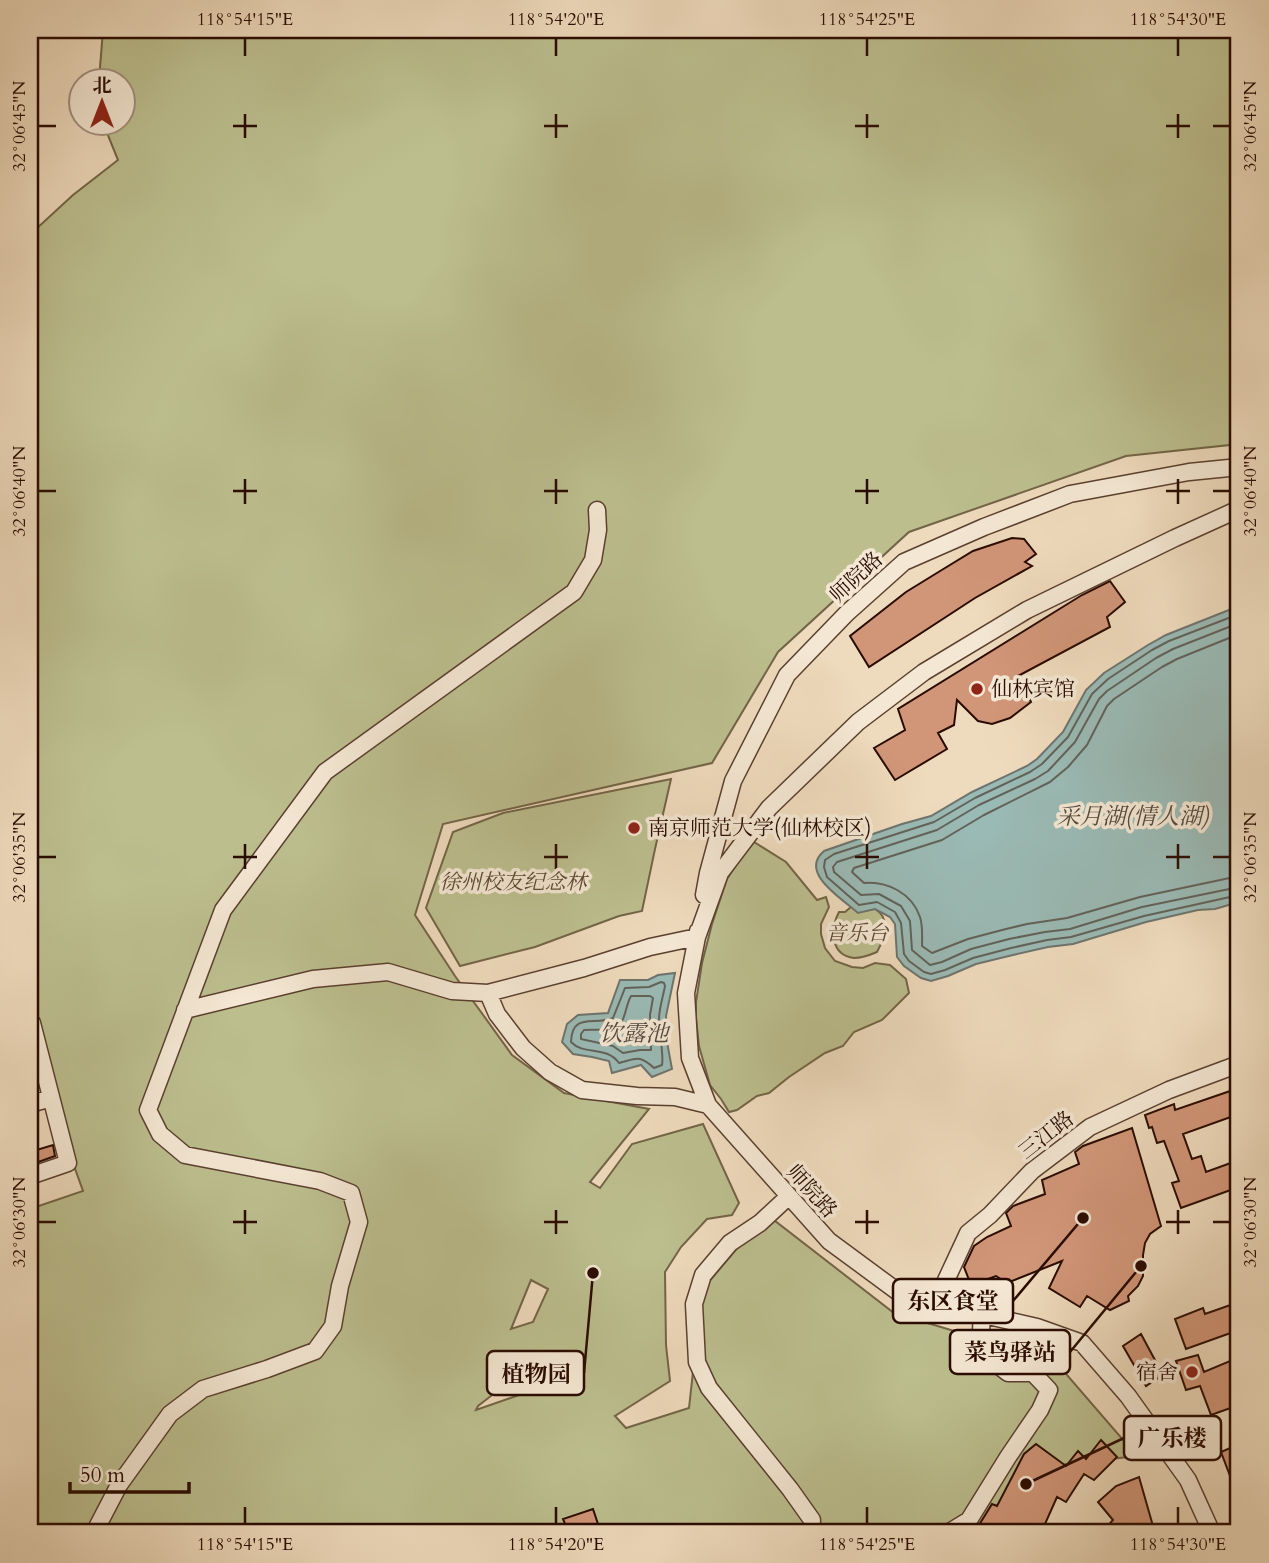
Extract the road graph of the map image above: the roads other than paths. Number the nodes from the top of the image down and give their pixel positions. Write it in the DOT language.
graph roads {
  1 [pos="1239,467"];
  2 [pos="1239,509"];
  3 [pos="597,510"];
  4 [pos="697,937"];
  5 [pos="488,993"];
  6 [pos="185,1010"];
  7 [pos="30,1024"];
  8 [pos="1239,1064"];
  9 [pos="51,1098"];
  10 [pos="30,1104"];
  11 [pos="708,1105"];
  12 [pos="30,1176"];
  13 [pos="789,1196"];
  14 [pos="935,1304"];
  15 [pos="982,1314"];
  16 [pos="94,1533"];
  17 [pos="811,1533"];
  18 [pos="948,1533"];
  19 [pos="1212,1533"];
  1 -- 4 [label="street, 师院路"];
  2 -- 4 [label="street, 师院路"];
  3 -- 6 [label="street"];
  4 -- 5 [label="street"];
  4 -- 11 [label="street, 师院路"];
  5 -- 6 [label="street"];
  5 -- 11 [label="street"];
  6 -- 16 [label="street"];
  7 -- 9 [label="street"];
  8 -- 14 [label="street, 三江路"];
  9 -- 10 [label="street"];
  9 -- 12 [label="street"];
  11 -- 13 [label="street, 师院路"];
  13 -- 14 [label="street, 师院路"];
  13 -- 17 [label="street"];
  14 -- 15 [label="street, 师院路"];
  15 -- 18 [label="street"];
  15 -- 19 [label="street, 师院路"];
}
